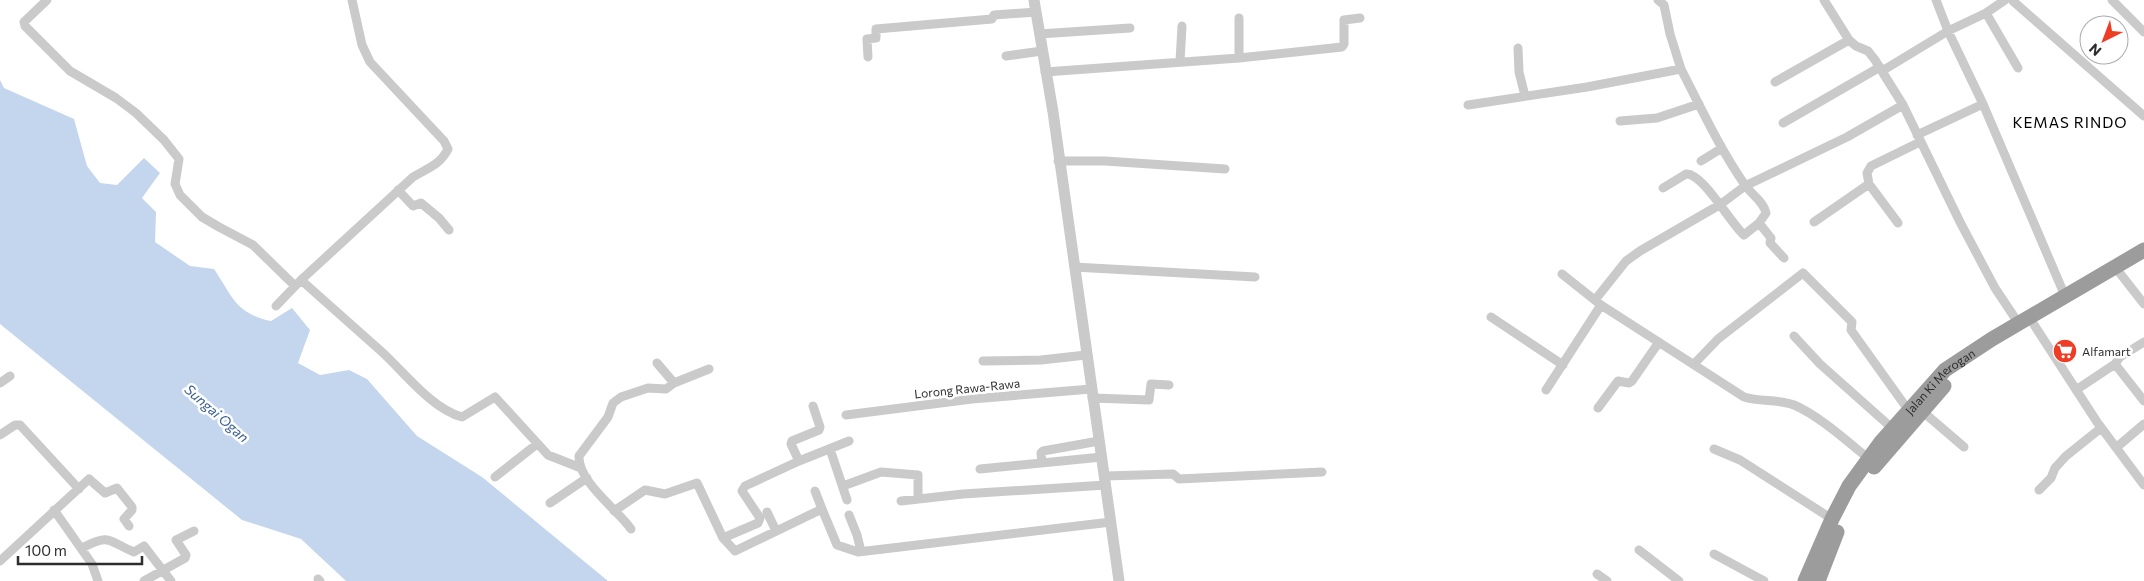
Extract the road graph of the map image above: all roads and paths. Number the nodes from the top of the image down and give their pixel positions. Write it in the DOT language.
graph roads {
  1 [pos="47,0"];
  2 [pos="352,0"];
  3 [pos="1034,0"];
  4 [pos="1658,0"];
  5 [pos="1824,0"];
  6 [pos="1936,0"];
  7 [pos="2009,0"];
  8 [pos="2112,0"];
  9 [pos="1036,12"];
  10 [pos="1986,13"];
  11 [pos="1239,18"];
  12 [pos="1360,18"];
  13 [pos="1182,26"];
  14 [pos="1130,28"];
  15 [pos="1948,31"];
  16 [pos="2144,32"];
  17 [pos="1040,34"];
  18 [pos="1849,40"];
  19 [pos="1518,48"];
  20 [pos="1042,52"];
  21 [pos="1006,56"];
  22 [pos="868,58"];
  23 [pos="1239,58"];
  24 [pos="1180,61"];
  25 [pos="2018,68"];
  26 [pos="1681,69"];
  27 [pos="1881,69"];
  28 [pos="1045,72"];
  29 [pos="1775,82"];
  30 [pos="1524,96"];
  31 [pos="1699,104"];
  32 [pos="1983,104"];
  33 [pos="1468,105"];
  34 [pos="1903,105"];
  35 [pos="2144,116"];
  36 [pos="1620,121"];
  37 [pos="1783,123"];
  38 [pos="1919,138"];
  39 [pos="1722,148"];
  40 [pos="1701,161"];
  41 [pos="1058,162"];
  42 [pos="1225,169"];
  43 [pos="1869,184"];
  44 [pos="1745,186"];
  45 [pos="1663,188"];
  46 [pos="398,190"];
  47 [pos="1720,204"];
  48 [pos="1814,222"];
  49 [pos="1759,223"];
  50 [pos="1898,223"];
  51 [pos="449,230"];
  52 [pos="2144,250"];
  53 [pos="1784,258"];
  54 [pos="2144,260"];
  55 [pos="1074,267"];
  56 [pos="2118,271"];
  57 [pos="1562,274"];
  58 [pos="1255,277"];
  59 [pos="298,283"];
  60 [pos="2065,296"];
  61 [pos="1598,303"];
  62 [pos="2144,304"];
  63 [pos="276,306"];
  64 [pos="1491,317"];
  65 [pos="2027,322"];
  66 [pos="1794,336"];
  67 [pos="1659,342"];
  68 [pos="2144,342"];
  69 [pos="1086,354"];
  70 [pos="983,360"];
  71 [pos="657,363"];
  72 [pos="1694,364"];
  73 [pos="2114,364"];
  74 [pos="1563,365"];
  75 [pos="709,369"];
  76 [pos="10,376"];
  77 [pos="0,383"];
  78 [pos="674,383"];
  79 [pos="1169,385"];
  80 [pos="1546,390"];
  81 [pos="2076,390"];
  82 [pos="1091,393"];
  83 [pos="2144,401"];
  84 [pos="813,406"];
  85 [pos="1598,408"];
  86 [pos="1915,411"];
  87 [pos="846,415"];
  88 [pos="2144,424"];
  89 [pos="1893,428"];
  90 [pos="2102,428"];
  91 [pos="0,435"];
  92 [pos="849,441"];
  93 [pos="1099,442"];
  94 [pos="538,444"];
  95 [pos="1964,447"];
  96 [pos="2117,448"];
  97 [pos="830,449"];
  98 [pos="1714,449"];
  99 [pos="1102,457"];
  100 [pos="1869,459"];
  101 [pos="799,461"];
  102 [pos="1042,463"];
  103 [pos="581,468"];
  104 [pos="980,469"];
  105 [pos="1322,472"];
  106 [pos="495,477"];
  107 [pos="587,478"];
  108 [pos="1105,481"];
  109 [pos="2144,485"];
  110 [pos="843,486"];
  111 [pos="79,489"];
  112 [pos="2039,490"];
  113 [pos="815,491"];
  114 [pos="918,498"];
  115 [pos="847,500"];
  116 [pos="901,500"];
  117 [pos="550,503"];
  118 [pos="822,509"];
  119 [pos="54,510"];
  120 [pos="614,511"];
  121 [pos="767,512"];
  122 [pos="849,515"];
  123 [pos="1832,518"];
  124 [pos="1111,522"];
  125 [pos="129,526"];
  126 [pos="631,529"];
  127 [pos="194,530"];
  128 [pos="776,531"];
  129 [pos="724,538"];
  130 [pos="82,548"];
  131 [pos="1639,550"];
  132 [pos="861,551"];
  133 [pos="1714,554"];
  134 [pos="0,561"];
  135 [pos="162,571"];
  136 [pos="1597,574"];
  137 [pos="1817,580"];
  138 [pos="98,581"];
  139 [pos="144,581"];
  140 [pos="171,581"];
  141 [pos="1119,581"];
  142 [pos="1607,581"];
  143 [pos="1680,581"];
  144 [pos="1764,581"];
  1 -- 59 [label="street"];
  2 -- 46 [label="street"];
  3 -- 9 [label="street"];
  4 -- 26 [label="street"];
  5 -- 18 [label="street"];
  6 -- 15 [label="street"];
  7 -- 10 [label="street"];
  7 -- 35 [label="street"];
  8 -- 16 [label="street"];
  9 -- 17 [label="street"];
  9 -- 22 [label="street"];
  10 -- 15 [label="street"];
  10 -- 25 [label="street"];
  11 -- 23 [label="street"];
  12 -- 23 [label="street"];
  13 -- 24 [label="street"];
  14 -- 17 [label="street"];
  15 -- 27 [label="street"];
  15 -- 32 [label="street"];
  17 -- 20 [label="street"];
  18 -- 27 [label="street"];
  18 -- 29 [label="street"];
  19 -- 30 [label="street"];
  20 -- 21 [label="street"];
  20 -- 28 [label="street"];
  23 -- 24 [label="street"];
  24 -- 28 [label="street"];
  26 -- 30 [label="street"];
  26 -- 31 [label="street"];
  27 -- 34 [label="street"];
  27 -- 37 [label="street"];
  28 -- 41 [label="street"];
  30 -- 33 [label="street"];
  31 -- 36 [label="street"];
  31 -- 39 [label="street"];
  32 -- 38 [label="street"];
  32 -- 60 [label="street"];
  34 -- 38 [label="street"];
  34 -- 44 [label="street"];
  38 -- 43 [label="street"];
  38 -- 65 [label="street"];
  39 -- 40 [label="street"];
  39 -- 44 [label="street"];
  41 -- 42 [label="street"];
  41 -- 55 [label="street"];
  43 -- 48 [label="street"];
  43 -- 50 [label="street"];
  44 -- 47 [label="street"];
  44 -- 49 [label="street"];
  45 -- 47 [label="street"];
  46 -- 51 [label="street"];
  46 -- 59 [label="street"];
  47 -- 49 [label="street"];
  47 -- 61 [label="street"];
  49 -- 53 [label="street"];
  52 -- 56 [label="highway, Jalan Ki Merogan"];
  54 -- 56 [label="highway, Jalan Ki Merogan"];
  55 -- 58 [label="street"];
  55 -- 69 [label="street"];
  56 -- 60 [label="highway, Jalan Ki Merogan"];
  56 -- 62 [label="street"];
  56 -- 65 [label="highway, Jalan Ki Merogan"];
  57 -- 61 [label="street"];
  59 -- 63 [label="street"];
  59 -- 94 [label="street"];
  60 -- 65 [label="highway, Jalan Ki Merogan"];
  61 -- 67 [label="street"];
  61 -- 74 [label="street"];
  64 -- 74 [label="street"];
  65 -- 81 [label="street"];
  65 -- 86 [label="highway, Jalan Ki Merogan"];
  66 -- 89 [label="street"];
  67 -- 72 [label="street"];
  67 -- 85 [label="street"];
  68 -- 73 [label="street"];
  69 -- 70 [label="street"];
  69 -- 82 [label="street"];
  71 -- 78 [label="street"];
  72 -- 86 [label="street"];
  72 -- 100 [label="street"];
  73 -- 81 [label="street"];
  73 -- 83 [label="street"];
  74 -- 80 [label="street"];
  75 -- 78 [label="street"];
  76 -- 77 [label="street"];
  78 -- 103 [label="street"];
  79 -- 82 [label="street, Lorong Rawa-Rawa"];
  81 -- 90 [label="street"];
  82 -- 87 [label="street, Lorong Rawa-Rawa"];
  82 -- 93 [label="street"];
  84 -- 101 [label="street"];
  86 -- 89 [label="highway, Jalan Ki Merogan"];
  86 -- 95 [label="street"];
  86 -- 137 [label="highway, Jalan Ki Merogan"];
  88 -- 96 [label="street"];
  89 -- 100 [label="highway, Jalan Ki Merogan"];
  90 -- 96 [label="street"];
  90 -- 112 [label="street"];
  91 -- 111 [label="street"];
  92 -- 97 [label="street"];
  93 -- 99 [label="street"];
  93 -- 102 [label="street"];
  94 -- 103 [label="street"];
  94 -- 106 [label="street"];
  96 -- 109 [label="street"];
  97 -- 101 [label="street"];
  97 -- 110 [label="street"];
  98 -- 123 [label="street"];
  99 -- 102 [label="street"];
  99 -- 108 [label="street"];
  100 -- 123 [label="highway, Jalan Ki Merogan"];
  101 -- 129 [label="street"];
  102 -- 104 [label="street"];
  103 -- 107 [label="street"];
  105 -- 108 [label="street"];
  107 -- 117 [label="street"];
  107 -- 120 [label="street"];
  108 -- 114 [label="street"];
  108 -- 124 [label="street"];
  110 -- 114 [label="street"];
  110 -- 115 [label="street"];
  111 -- 119 [label="street"];
  111 -- 125 [label="street"];
  113 -- 118 [label="street"];
  114 -- 116 [label="street"];
  118 -- 128 [label="street"];
  118 -- 132 [label="street"];
  119 -- 130 [label="street"];
  119 -- 134 [label="street"];
  120 -- 126 [label="street"];
  120 -- 129 [label="street"];
  121 -- 128 [label="street"];
  122 -- 132 [label="street"];
  123 -- 137 [label="highway, Jalan Ki Merogan"];
  124 -- 132 [label="street"];
  124 -- 141 [label="street"];
  127 -- 135 [label="street"];
  128 -- 129 [label="street"];
  130 -- 135 [label="street"];
  130 -- 138 [label="street"];
  131 -- 143 [label="street"];
  133 -- 144 [label="street"];
  135 -- 139 [label="street"];
  135 -- 140 [label="street"];
  136 -- 142 [label="street"];
}
